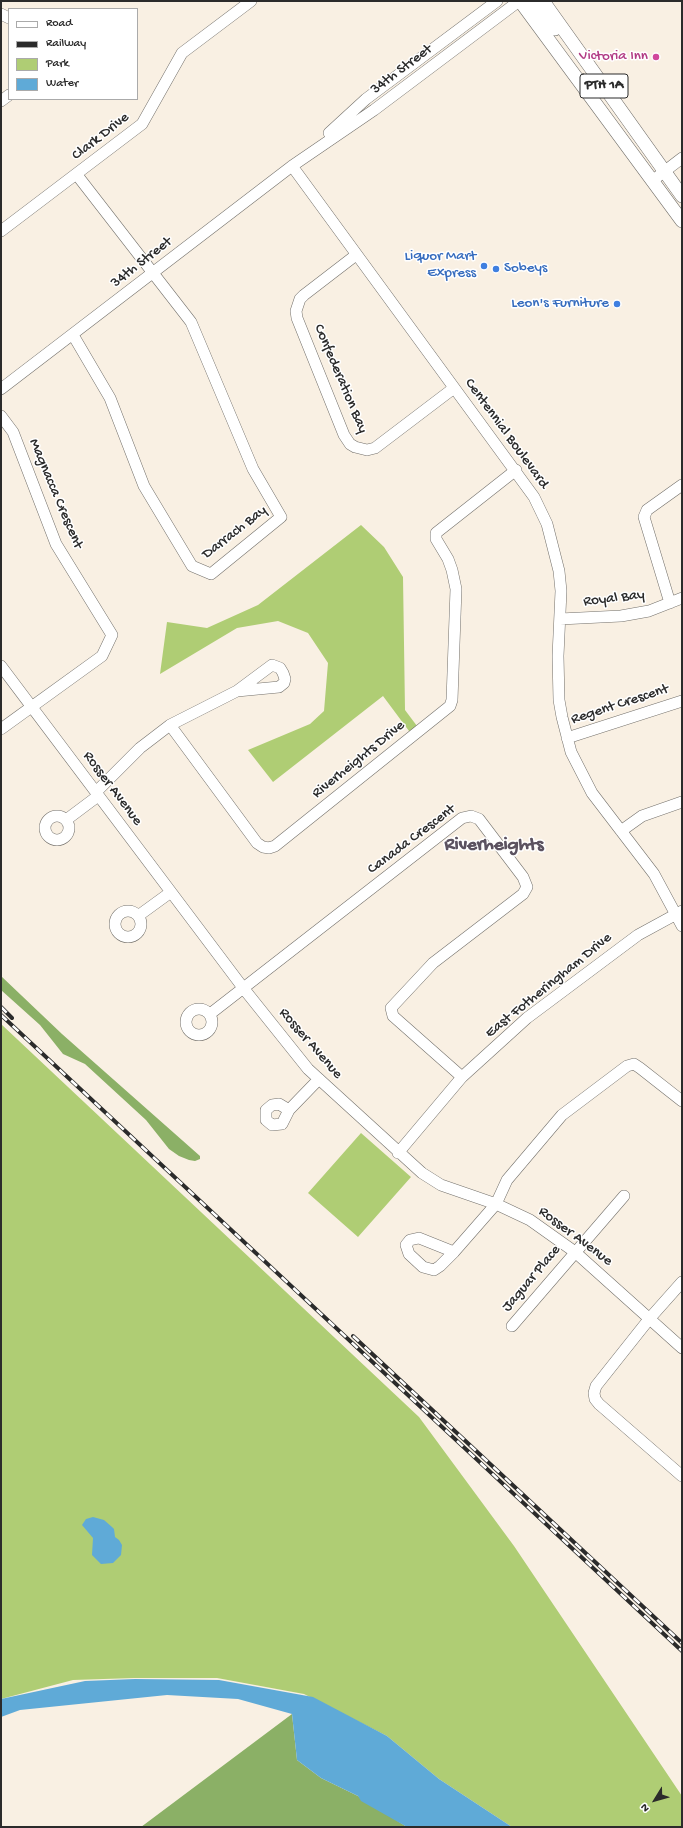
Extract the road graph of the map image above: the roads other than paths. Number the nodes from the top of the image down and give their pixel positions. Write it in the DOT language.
graph roads {
  1 [pos="251,1"];
  2 [pos="497,1"];
  3 [pos="520,1"];
  4 [pos="529,1"];
  5 [pos="543,1"];
  6 [pos="597,77"];
  7 [pos="380,89"];
  8 [pos="388,99"];
  9 [pos="682,158"];
  10 [pos="296,163"];
  11 [pos="665,171"];
  12 [pos="77,175"];
  13 [pos="652,181"];
  14 [pos="682,196"];
  15 [pos="682,221"];
  16 [pos="1,231"];
  17 [pos="356,255"];
  18 [pos="153,273"];
  19 [pos="73,335"];
  20 [pos="454,388"];
  21 [pos="1,389"];
  22 [pos="1,416"];
  23 [pos="516,470"];
  24 [pos="682,485"];
  25 [pos="682,598"];
  26 [pos="670,603"];
  27 [pos="560,619"];
  28 [pos="1,666"];
  29 [pos="237,691"];
  30 [pos="682,701"];
  31 [pos="32,707"];
  32 [pos="170,725"];
  33 [pos="1,729"];
  34 [pos="567,738"];
  35 [pos="97,794"];
  36 [pos="682,802"];
  37 [pos="66,820"];
  38 [pos="620,831"];
  39 [pos="171,892"];
  40 [pos="679,912"];
  41 [pos="138,916"];
  42 [pos="682,926"];
  43 [pos="244,988"];
  44 [pos="210,1014"];
  45 [pos="462,1077"];
  46 [pos="319,1079"];
  47 [pos="682,1101"];
  48 [pos="289,1110"];
  49 [pos="398,1153"];
  50 [pos="624,1196"];
  51 [pos="496,1204"];
  52 [pos="454,1252"];
  53 [pos="575,1252"];
  54 [pos="682,1282"];
  55 [pos="650,1318"];
  56 [pos="512,1326"];
  57 [pos="682,1348"];
  58 [pos="682,1476"];
  1 -- 12 [label="street, Clark Drive"];
  2 -- 7 [label="street, 34th Street"];
  3 -- 8 [label="street, 34th Street"];
  3 -- 13 [label="main road, PTH 1A"];
  4 -- 6 [label="main road"];
  5 -- 6 [label="main road, PTH 1A"];
  6 -- 11 [label="main road, PTH 1A"];
  7 -- 8 [label="street"];
  7 -- 10 [label="street, 34th Street"];
  8 -- 10 [label="street, 34th Street"];
  9 -- 11 [label="street"];
  10 -- 17 [label="street, Centennial Boulevard"];
  10 -- 18 [label="street, 34th Street"];
  11 -- 13 [label="street"];
  11 -- 14 [label="main road, PTH 1A"];
  12 -- 16 [label="street, Clark Drive"];
  12 -- 18 [label="street"];
  13 -- 15 [label="main road, PTH 1A"];
  17 -- 20 [label="street, Centennial Boulevard"];
  17 -- 20 [label="street, Confederation Bay"];
  18 -- 19 [label="street, 34th Street"];
  18 -- 19 [label="street, Darrach Bay"];
  19 -- 21 [label="street, 34th Street"];
  20 -- 23 [label="street, Centennial Boulevard"];
  22 -- 31 [label="street, Magnacca Crescent"];
  23 -- 27 [label="street, Centennial Boulevard"];
  23 -- 32 [label="street, Riverheights Drive"];
  24 -- 26 [label="street, Royal Bay"];
  25 -- 26 [label="street, Royal Bay"];
  26 -- 27 [label="street, Royal Bay"];
  27 -- 34 [label="street, Centennial Boulevard"];
  28 -- 31 [label="street, Rosser Avenue"];
  29 -- 32 [label="street"];
  30 -- 34 [label="street, Regent Crescent"];
  31 -- 33 [label="street"];
  31 -- 35 [label="street, Rosser Avenue"];
  32 -- 35 [label="street"];
  34 -- 38 [label="street, Centennial Boulevard"];
  35 -- 37 [label="street"];
  35 -- 39 [label="street, Rosser Avenue"];
  36 -- 38 [label="street"];
  38 -- 40 [label="street, Centennial Boulevard"];
  39 -- 41 [label="street"];
  39 -- 43 [label="street, Rosser Avenue"];
  40 -- 42 [label="street, Centennial Boulevard"];
  40 -- 45 [label="street, East Fotheringham Drive"];
  43 -- 44 [label="street"];
  43 -- 45 [label="street, Canada Crescent"];
  43 -- 46 [label="street, Rosser Avenue"];
  45 -- 49 [label="street, East Fotheringham Drive"];
  46 -- 48 [label="street"];
  46 -- 49 [label="street, Rosser Avenue"];
  47 -- 51 [label="street"];
  49 -- 51 [label="street, Rosser Avenue"];
  50 -- 53 [label="street, Jaguar Place"];
  51 -- 52 [label="street"];
  51 -- 53 [label="street, Rosser Avenue"];
  53 -- 55 [label="street, Rosser Avenue"];
  53 -- 56 [label="street, Jaguar Place"];
  54 -- 55 [label="street"];
  55 -- 57 [label="street, Rosser Avenue"];
  55 -- 58 [label="street"];
}
